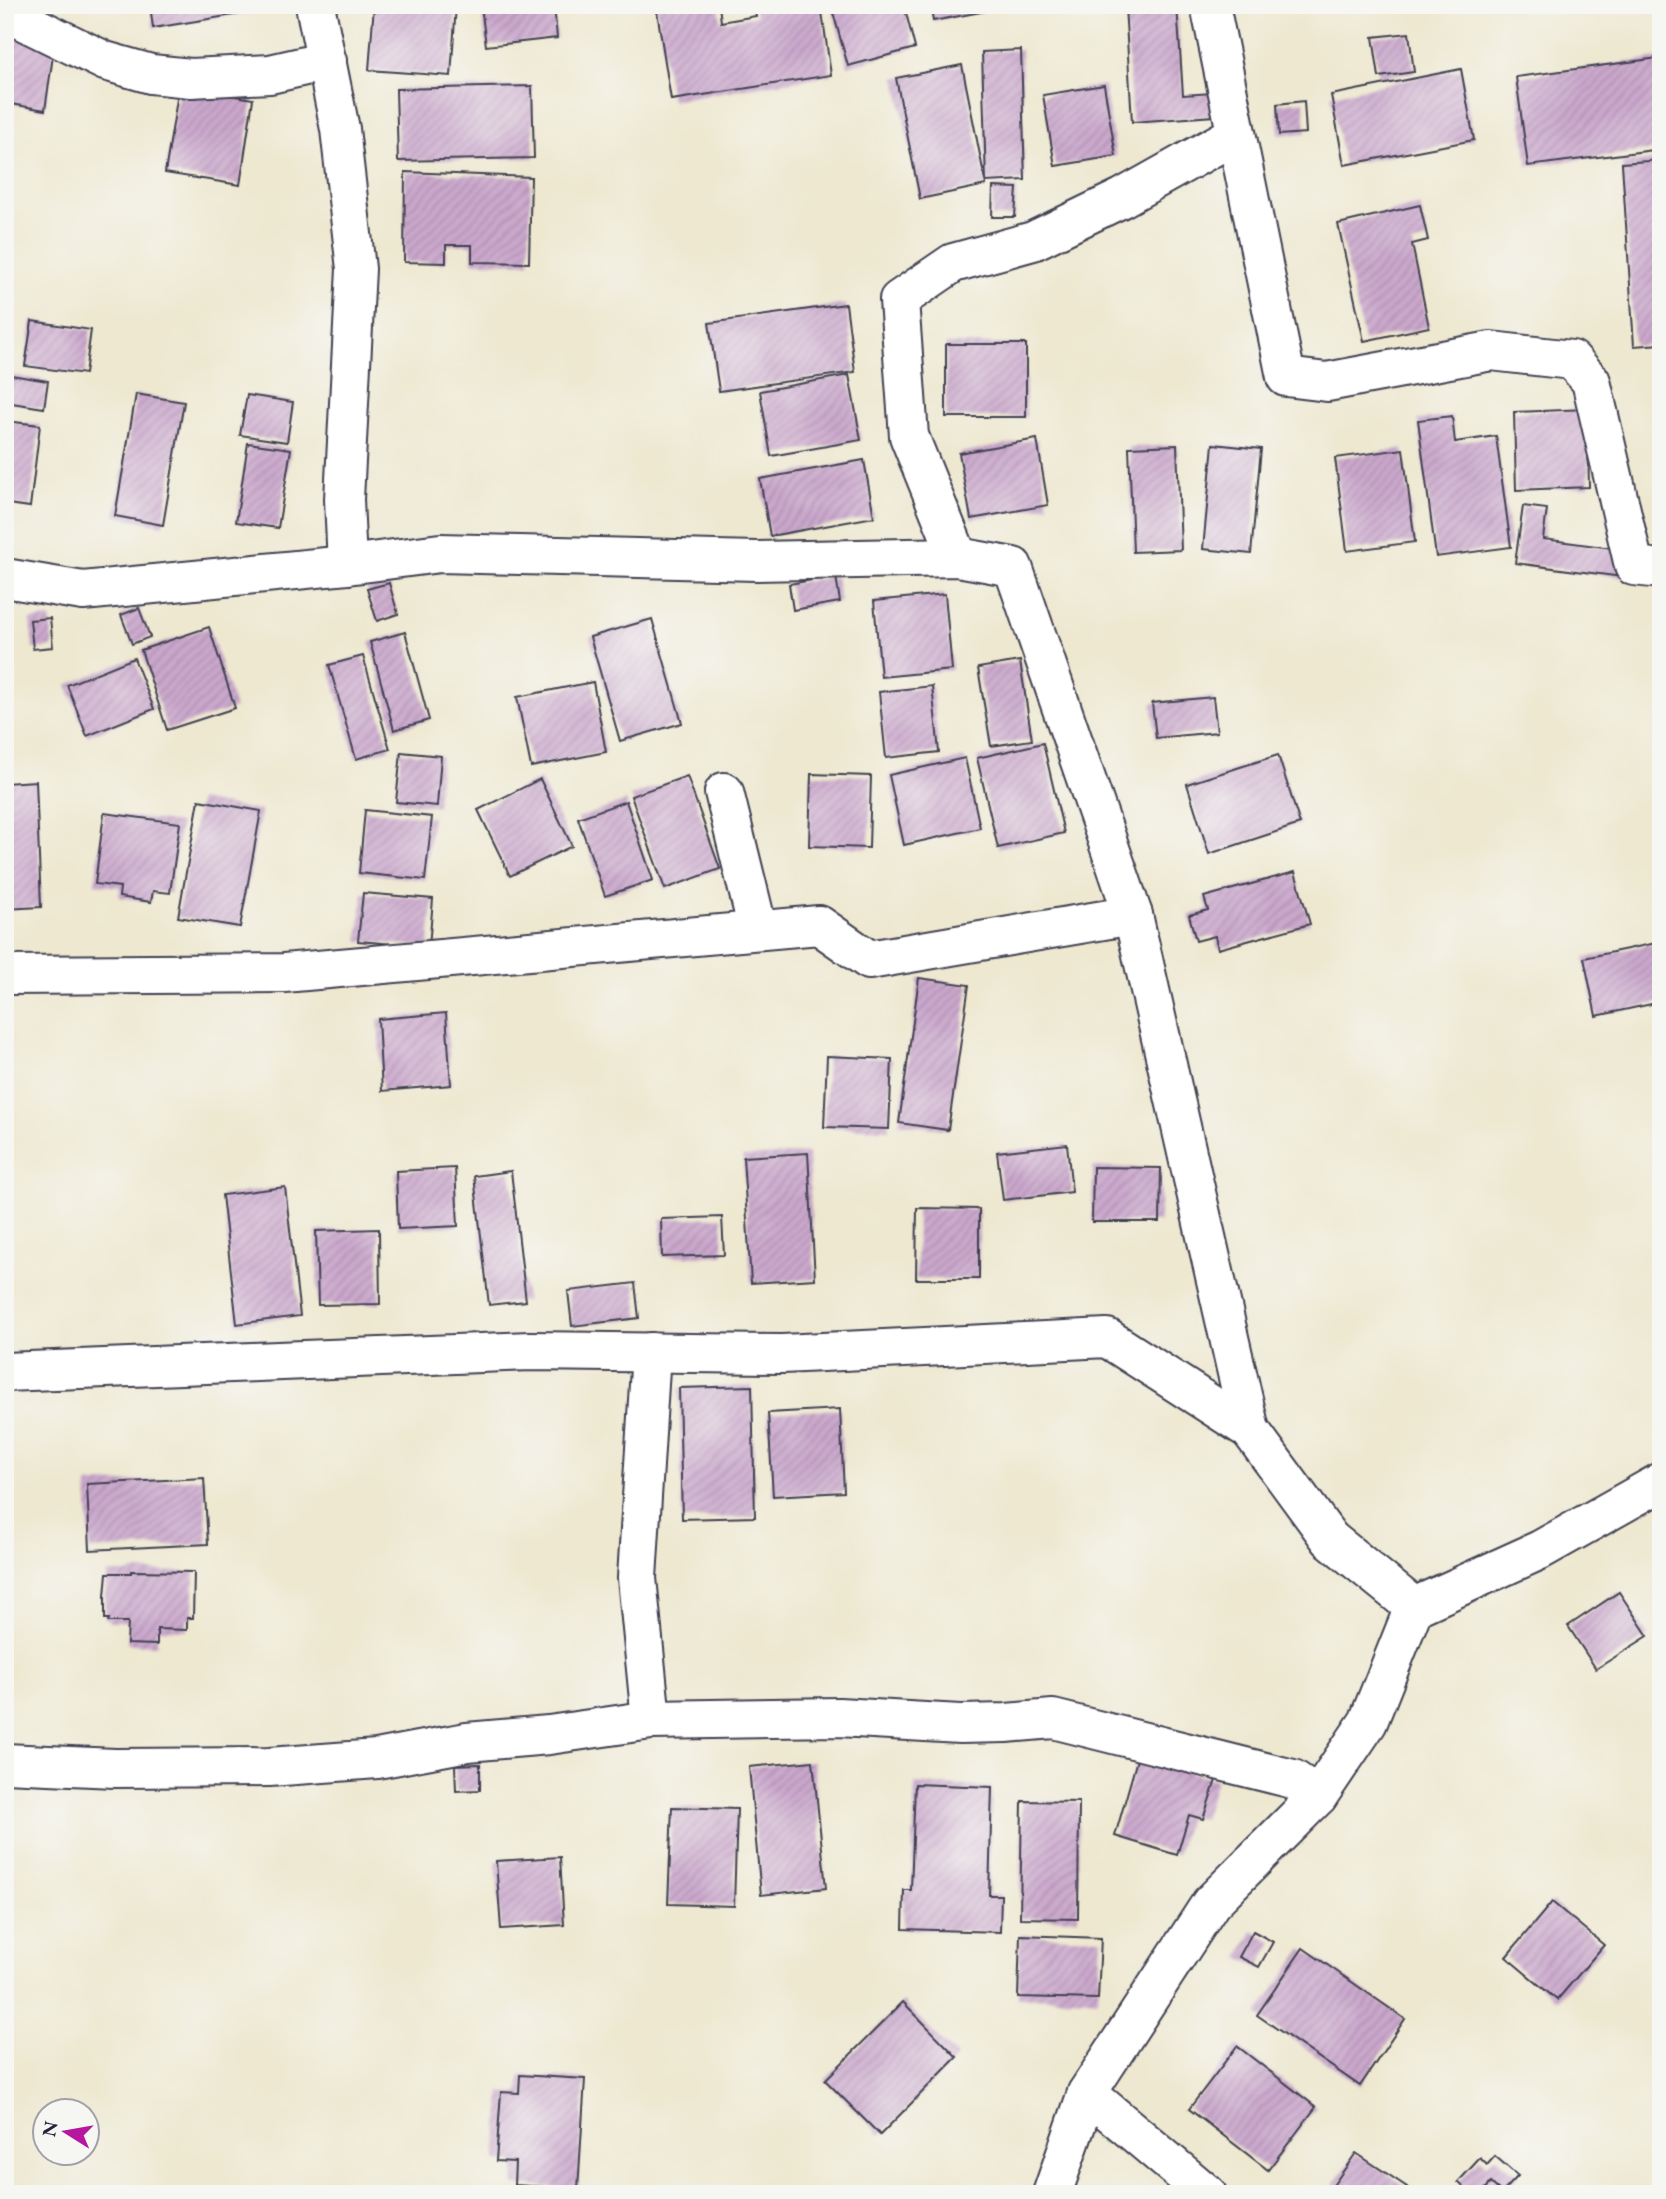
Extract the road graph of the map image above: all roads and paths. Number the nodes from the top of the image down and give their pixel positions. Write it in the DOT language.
graph roads {
  1 [pos="315,5"];
  2 [pos="1210,5"];
  3 [pos="5,12"];
  4 [pos="327,61"];
  5 [pos="1236,134"];
  6 [pos="958,557"];
  7 [pos="347,565"];
  8 [pos="1661,569"];
  9 [pos="5,579"];
  10 [pos="724,792"];
  11 [pos="1133,915"];
  12 [pos="758,930"];
  13 [pos="5,975"];
  14 [pos="651,1352"];
  15 [pos="5,1372"];
  16 [pos="1251,1430"];
  17 [pos="1661,1482"];
  18 [pos="1414,1607"];
  19 [pos="651,1720"];
  20 [pos="5,1763"];
  21 [pos="1318,1796"];
  22 [pos="1087,2093"];
  23 [pos="1052,2194"];
  24 [pos="1207,2194"];
  1 -- 4 [label="street"];
  2 -- 5 [label="street"];
  3 -- 4 [label="street"];
  4 -- 7 [label="street"];
  5 -- 6 [label="street"];
  5 -- 8 [label="street"];
  6 -- 7 [label="street"];
  6 -- 11 [label="street"];
  7 -- 9 [label="street"];
  10 -- 12 [label="street"];
  11 -- 12 [label="street"];
  11 -- 16 [label="street"];
  12 -- 13 [label="street"];
  14 -- 15 [label="street"];
  14 -- 16 [label="street"];
  14 -- 19 [label="street"];
  16 -- 18 [label="street"];
  17 -- 18 [label="street"];
  18 -- 21 [label="street"];
  19 -- 20 [label="street"];
  19 -- 21 [label="street"];
  21 -- 22 [label="street"];
  22 -- 23 [label="street"];
  22 -- 24 [label="street"];
}
